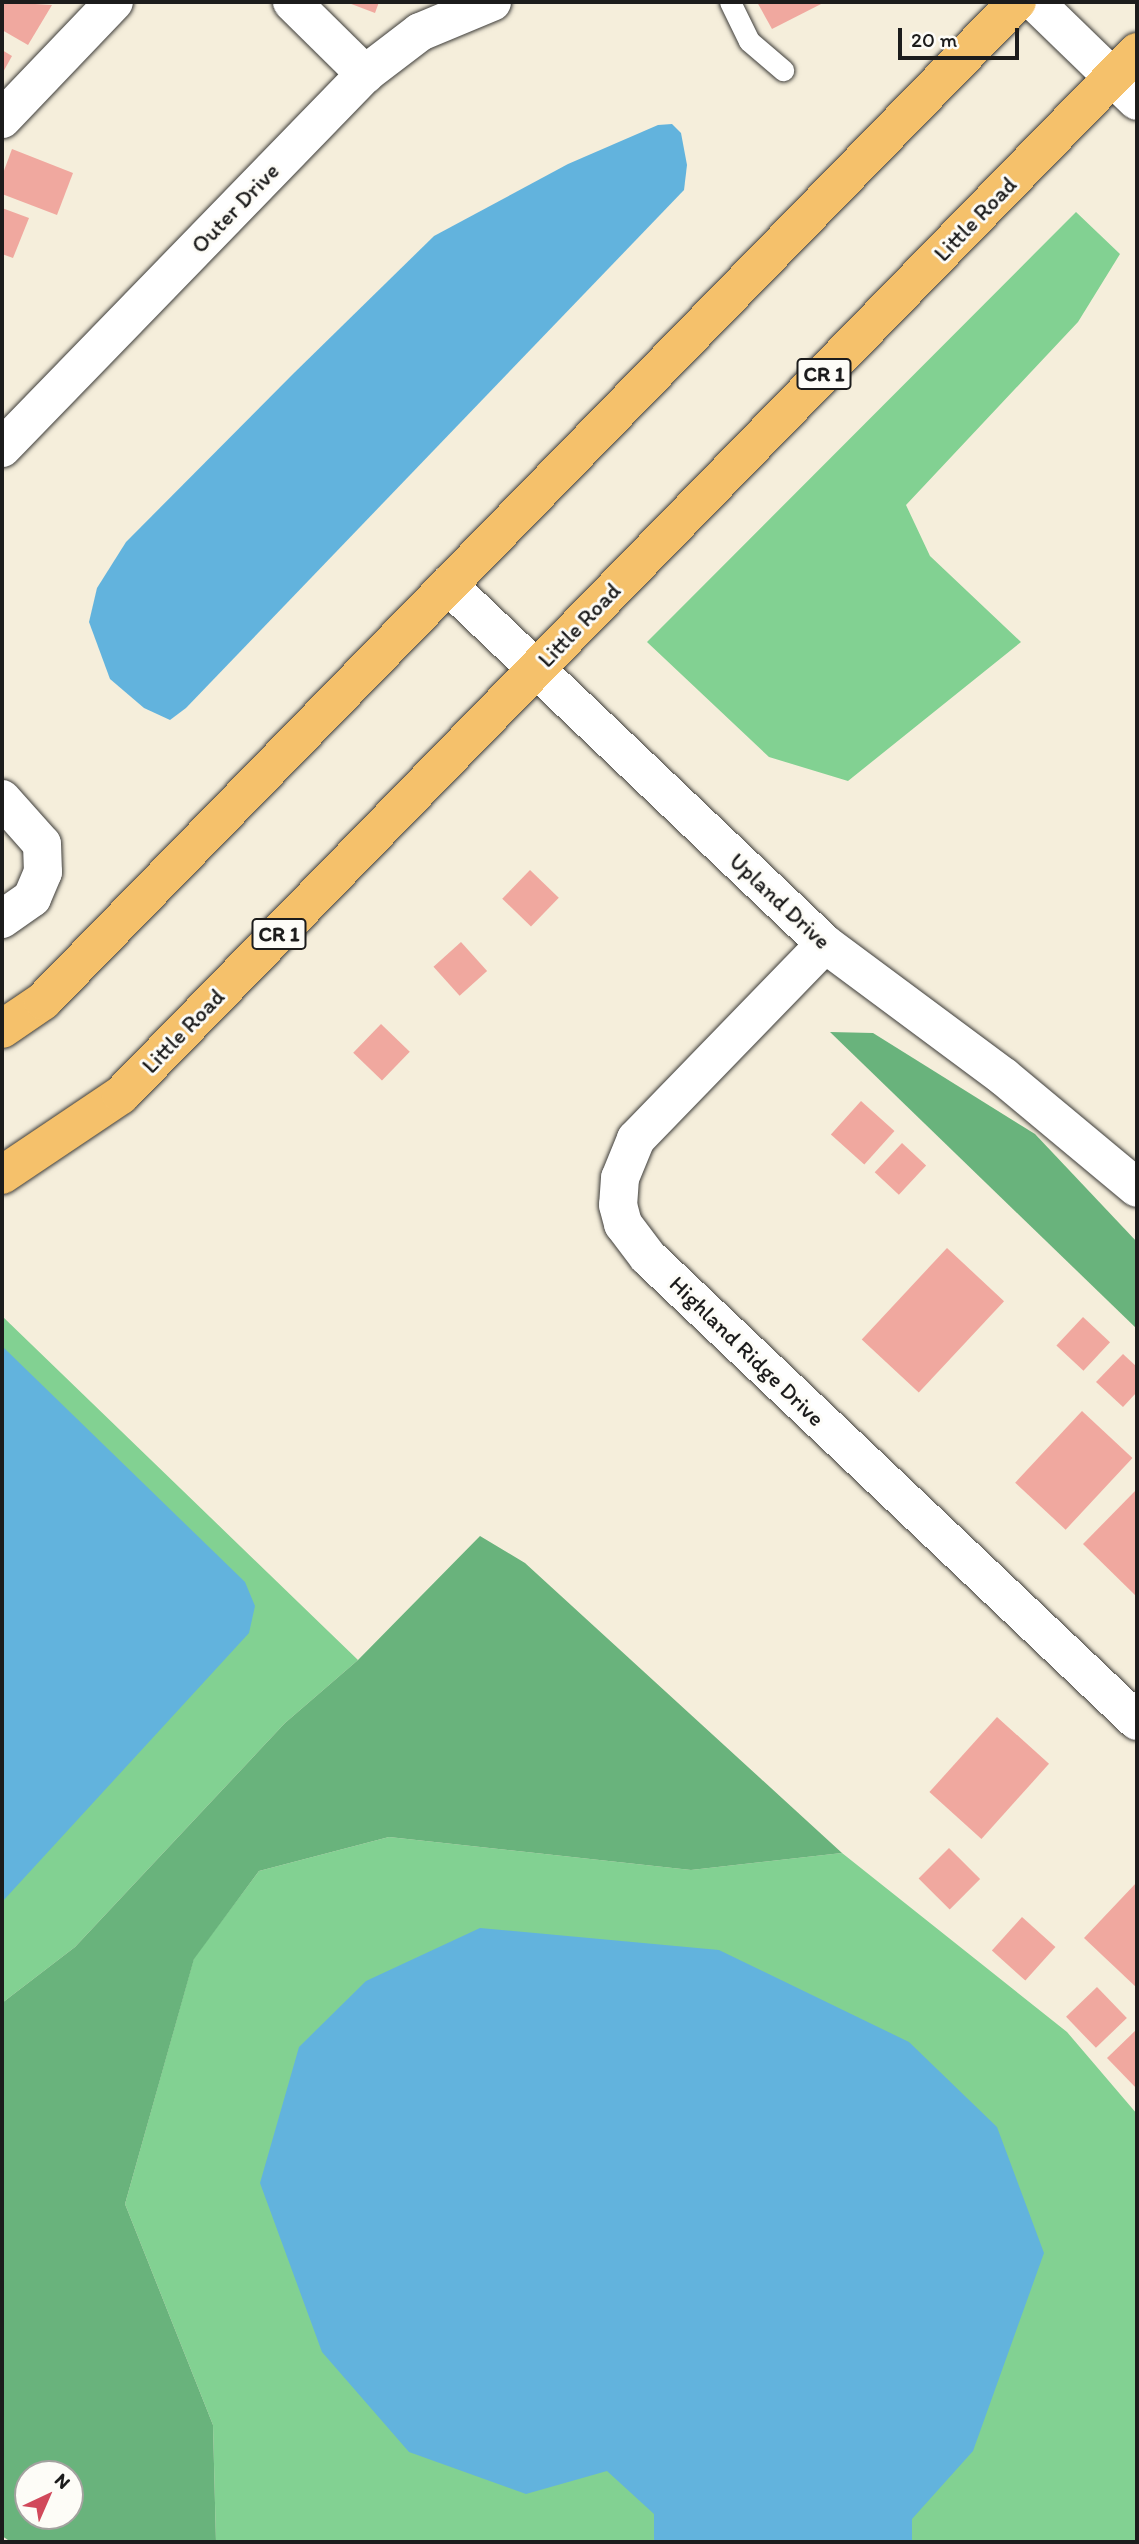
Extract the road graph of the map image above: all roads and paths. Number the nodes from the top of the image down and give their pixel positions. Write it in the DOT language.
graph roads {
  1 [pos="114,2"];
  2 [pos="292,2"];
  3 [pos="492,2"];
  4 [pos="730,2"];
  5 [pos="1017,2"];
  6 [pos="1035,2"];
  7 [pos="783,70"];
  8 [pos="365,74"];
  9 [pos="1129,77"];
  10 [pos="2,119"];
  11 [pos="2,448"];
  12 [pos="448,585"];
  13 [pos="536,669"];
  14 [pos="2,799"];
  15 [pos="2,919"];
  16 [pos="825,944"];
  17 [pos="2,1029"];
  18 [pos="2,1175"];
  19 [pos="1137,1188"];
  20 [pos="1137,1721"];
  1 -- 10 [label="street"];
  2 -- 8 [label="street"];
  3 -- 8 [label="street, Outer Drive"];
  4 -- 7 [label="lane"];
  5 -- 12 [label="main road"];
  6 -- 9 [label="street"];
  8 -- 11 [label="street, Outer Drive"];
  9 -- 13 [label="main road, Little Road / CR 1"];
  12 -- 13 [label="street, Upland Drive"];
  12 -- 17 [label="main road"];
  13 -- 16 [label="street, Upland Drive"];
  13 -- 18 [label="main road, Little Road / CR 1"];
  14 -- 15 [label="street"];
  16 -- 19 [label="street, Upland Drive"];
  16 -- 20 [label="street, Highland Ridge Drive"];
}
